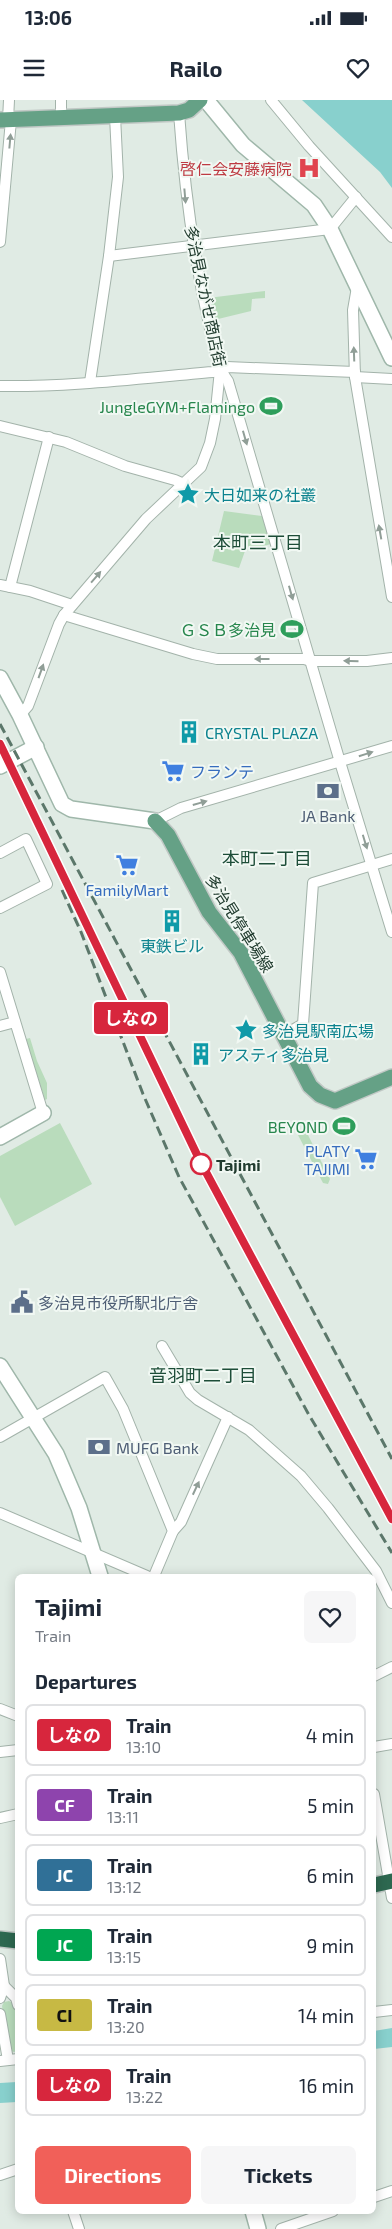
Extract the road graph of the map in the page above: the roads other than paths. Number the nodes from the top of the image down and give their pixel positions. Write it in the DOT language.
graph roads {
  1 [pos="9,100"];
  2 [pos="61,100"];
  3 [pos="200,100"];
  4 [pos="206,100"];
  5 [pos="271,100"];
  6 [pos="179,113"];
  7 [pos="116,116"];
  8 [pos="61,118"];
  9 [pos="7,120"];
  10 [pos="356,197"];
  11 [pos="330,229"];
  12 [pos="392,237"];
  13 [pos="0,242"];
  14 [pos="194,247"];
  15 [pos="109,256"];
  16 [pos="358,285"];
  17 [pos="392,358"];
  18 [pos="220,370"];
  19 [pos="355,374"];
  20 [pos="392,379"];
  21 [pos="90,382"];
  22 [pos="0,386"];
  23 [pos="0,426"];
  24 [pos="49,437"];
  25 [pos="184,484"];
  26 [pos="5,586"];
  27 [pos="392,597"];
  28 [pos="72,605"];
  29 [pos="64,615"];
  30 [pos="392,658"];
  31 [pos="311,661"];
  32 [pos="0,678"];
  33 [pos="20,715"];
  34 [pos="392,746"];
  35 [pos="36,748"];
  36 [pos="340,762"];
  37 [pos="0,766"];
  38 [pos="155,821"];
  39 [pos="0,853"];
  40 [pos="392,859"];
  41 [pos="372,865"];
  42 [pos="0,908"];
  43 [pos="392,932"];
  44 [pos="0,972"];
  45 [pos="15,1022"];
  46 [pos="0,1026"];
  47 [pos="284,1035"];
  48 [pos="392,1077"];
  49 [pos="43,1113"];
  50 [pos="0,1137"];
  51 [pos="162,1346"];
  52 [pos="0,1366"];
  53 [pos="228,1416"];
  54 [pos="34,1418"];
  55 [pos="0,1437"];
  56 [pos="0,1513"];
  57 [pos="174,1531"];
  58 [pos="94,1553"];
  59 [pos="99,1574"];
  60 [pos="142,1574"];
  61 [pos="155,1574"];
  62 [pos="392,1603"];
  63 [pos="392,1667"];
  64 [pos="376,1675"];
  65 [pos="0,1709"];
  66 [pos="15,1715"];
  67 [pos="392,1744"];
  68 [pos="376,1748"];
  69 [pos="15,1750"];
  70 [pos="0,1752"];
  71 [pos="376,1806"];
  72 [pos="15,1815"];
  73 [pos="0,1818"];
  74 [pos="389,1883"];
  75 [pos="0,1939"];
  76 [pos="15,1941"];
  77 [pos="0,1960"];
  78 [pos="4,1986"];
  79 [pos="15,1997"];
  80 [pos="0,1998"];
  81 [pos="392,2010"];
  82 [pos="376,2012"];
  83 [pos="0,2014"];
  84 [pos="9,2060"];
  85 [pos="15,2170"];
  86 [pos="0,2175"];
  87 [pos="392,2191"];
  88 [pos="376,2196"];
  89 [pos="74,2214"];
  90 [pos="253,2214"];
  91 [pos="324,2214"];
  92 [pos="79,2229"];
  93 [pos="258,2229"];
  94 [pos="281,2229"];
  1 -- 9 [label="street"];
  2 -- 8 [label="street"];
  3 -- 6 [label="main road"];
  4 -- 11 [label="street"];
  5 -- 10 [label="street"];
  6 -- 7 [label="main road"];
  6 -- 14 [label="street, 多治見ながせ商店街, one-way"];
  7 -- 8 [label="main road"];
  7 -- 15 [label="street"];
  8 -- 9 [label="main road"];
  13 -- 9 [label="street, one-way"];
  10 -- 11 [label="street"];
  10 -- 12 [label="street"];
  11 -- 14 [label="street"];
  11 -- 16 [label="street"];
  14 -- 15 [label="street"];
  14 -- 18 [label="street, 多治見ながせ商店街"];
  15 -- 21 [label="street"];
  16 -- 17 [label="street"];
  19 -- 16 [label="street, one-way"];
  18 -- 19 [label="street"];
  18 -- 21 [label="street"];
  18 -- 25 [label="street"];
  18 -- 31 [label="street, 多治見ながせ商店街, one-way"];
  19 -- 20 [label="street"];
  27 -- 19 [label="street, one-way"];
  21 -- 22 [label="street"];
  23 -- 24 [label="street"];
  24 -- 25 [label="street"];
  24 -- 26 [label="street"];
  28 -- 25 [label="street, one-way"];
  26 -- 28 [label="street"];
  28 -- 29 [label="street"];
  31 -- 29 [label="street, one-way"];
  33 -- 29 [label="street, one-way"];
  30 -- 31 [label="street, one-way"];
  31 -- 36 [label="street, 多治見ながせ商店街"];
  32 -- 33 [label="street"];
  33 -- 35 [label="street"];
  36 -- 34 [label="street, one-way"];
  35 -- 37 [label="street"];
  35 -- 38 [label="street"];
  38 -- 36 [label="street, one-way"];
  36 -- 41 [label="street, 多治見ながせ商店街, one-way"];
  38 -- 47 [label="main road, 多治見停車場線"];
  39 -- 42 [label="street"];
  40 -- 41 [label="street"];
  41 -- 43 [label="street, 多治見ながせ商店街"];
  41 -- 47 [label="street"];
  44 -- 45 [label="street"];
  45 -- 46 [label="street"];
  45 -- 49 [label="street"];
  47 -- 48 [label="main road, 多治見停車場線"];
  49 -- 50 [label="street"];
  51 -- 53 [label="street"];
  52 -- 54 [label="street"];
  57 -- 53 [label="street, one-way"];
  53 -- 62 [label="street"];
  54 -- 55 [label="street"];
  54 -- 57 [label="street"];
  54 -- 58 [label="street"];
  56 -- 58 [label="street"];
  57 -- 61 [label="street"];
  58 -- 59 [label="street"];
  58 -- 60 [label="street"];
  63 -- 64 [label="street"];
  65 -- 66 [label="street"];
  67 -- 68 [label="street"];
  69 -- 70 [label="street"];
  71 -- 74 [label="street"];
  72 -- 73 [label="street"];
  75 -- 76 [label="highway"];
  77 -- 78 [label="street"];
  78 -- 79 [label="street"];
  78 -- 80 [label="street"];
  81 -- 82 [label="street"];
  83 -- 84 [label="street"];
  85 -- 86 [label="street"];
  87 -- 88 [label="street"];
  89 -- 92 [label="street"];
  90 -- 93 [label="street"];
  91 -- 94 [label="street"];
}
